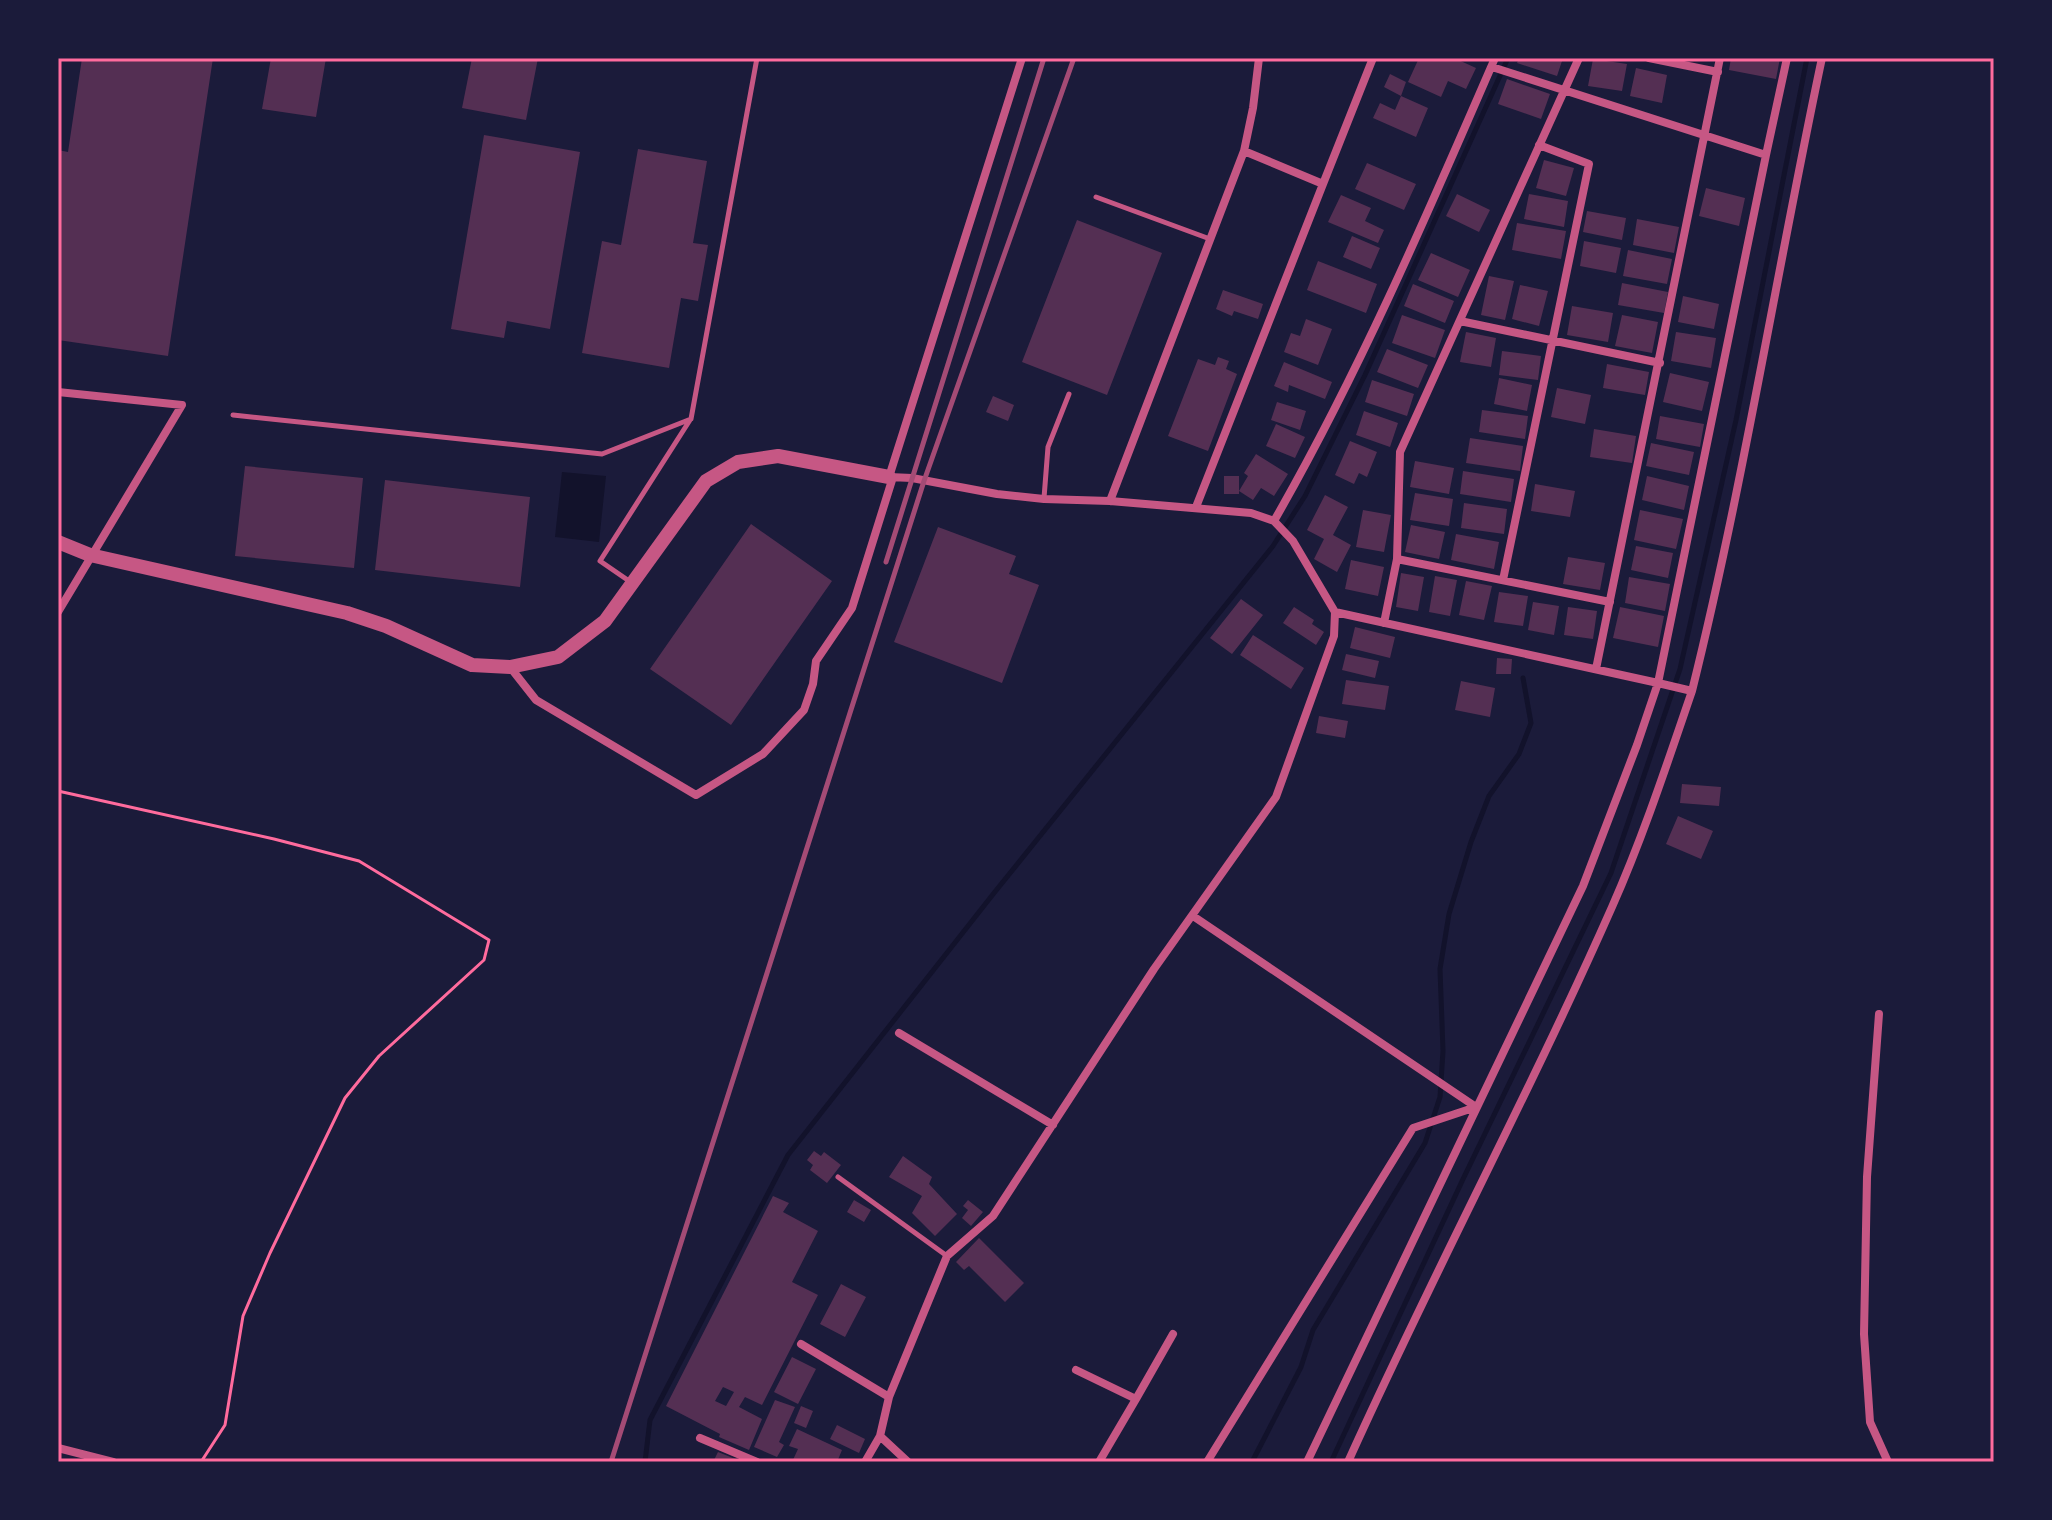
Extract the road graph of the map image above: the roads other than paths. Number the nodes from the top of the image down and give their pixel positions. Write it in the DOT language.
graph roads {
  1 [pos="757,58"];
  2 [pos="1022,58"];
  3 [pos="1259,58"];
  4 [pos="1373,58"];
  5 [pos="1579,58"];
  6 [pos="1649,58"];
  7 [pos="1720,58"];
  8 [pos="1787,58"];
  9 [pos="1822,58"];
  10 [pos="1494,62"];
  11 [pos="1718,72"];
  12 [pos="1564,90"];
  13 [pos="1705,135"];
  14 [pos="1539,145"];
  15 [pos="1244,151"];
  16 [pos="1766,155"];
  17 [pos="1323,184"];
  18 [pos="1096,197"];
  19 [pos="1210,239"];
  20 [pos="1460,321"];
  21 [pos="1552,341"];
  22 [pos="1660,363"];
  23 [pos="58,392"];
  24 [pos="1069,394"];
  25 [pos="233,415"];
  26 [pos="691,419"];
  27 [pos="891,477"];
  28 [pos="1044,499"];
  29 [pos="1110,501"];
  30 [pos="1196,507"];
  31 [pos="1274,522"];
  32 [pos="58,542"];
  33 [pos="90,555"];
  34 [pos="1397,559"];
  35 [pos="1503,580"];
  36 [pos="632,583"];
  37 [pos="1610,602"];
  38 [pos="58,612"];
  39 [pos="1335,612"];
  40 [pos="1384,623"];
  41 [pos="510,667"];
  42 [pos="1596,669"];
  43 [pos="1658,683"];
  44 [pos="1692,691"];
  45 [pos="1193,916"];
  46 [pos="1879,1014"];
  47 [pos="899,1033"];
  48 [pos="1476,1107"];
  49 [pos="1053,1125"];
  50 [pos="838,1177"];
  51 [pos="947,1256"];
  52 [pos="1173,1334"];
  53 [pos="801,1344"];
  54 [pos="1076,1370"];
  55 [pos="889,1397"];
  56 [pos="1136,1399"];
  57 [pos="880,1436"];
  58 [pos="700,1438"];
  59 [pos="58,1448"];
  60 [pos="113,1462"];
  61 [pos="757,1462"];
  62 [pos="865,1462"];
  63 [pos="908,1462"];
  64 [pos="1099,1462"];
  65 [pos="1207,1462"];
  66 [pos="1307,1462"];
  67 [pos="1348,1462"];
  68 [pos="1888,1462"];
  1 -- 26 [label="lane"];
  2 -- 27 [label="street"];
  3 -- 15 [label="street"];
  4 -- 17 [label="street"];
  5 -- 12 [label="street"];
  6 -- 11 [label="street"];
  7 -- 11 [label="street"];
  8 -- 16 [label="street"];
  9 -- 44 [label="street"];
  10 -- 12 [label="street"];
  10 -- 31 [label="street"];
  11 -- 13 [label="street"];
  12 -- 13 [label="street"];
  12 -- 14 [label="street"];
  13 -- 16 [label="street"];
  13 -- 22 [label="street"];
  14 -- 20 [label="street"];
  14 -- 21 [label="street"];
  15 -- 17 [label="street"];
  15 -- 19 [label="street"];
  16 -- 43 [label="street"];
  17 -- 30 [label="street"];
  18 -- 19 [label="lane"];
  19 -- 29 [label="street"];
  20 -- 21 [label="street"];
  20 -- 34 [label="street"];
  21 -- 22 [label="street"];
  21 -- 35 [label="street"];
  22 -- 37 [label="street"];
  23 -- 33 [label="street"];
  24 -- 28 [label="lane"];
  25 -- 26 [label="lane"];
  26 -- 36 [label="lane"];
  27 -- 28 [label="street"];
  27 -- 36 [label="street"];
  27 -- 41 [label="street"];
  28 -- 29 [label="street"];
  29 -- 30 [label="street"];
  30 -- 31 [label="street"];
  31 -- 39 [label="street"];
  32 -- 33 [label="street"];
  33 -- 38 [label="street"];
  33 -- 41 [label="street"];
  34 -- 35 [label="street"];
  34 -- 40 [label="street"];
  35 -- 37 [label="street"];
  36 -- 41 [label="street"];
  37 -- 42 [label="street"];
  39 -- 40 [label="street"];
  39 -- 45 [label="street"];
  40 -- 42 [label="street"];
  42 -- 43 [label="street"];
  43 -- 44 [label="street"];
  43 -- 48 [label="street"];
  44 -- 67 [label="street"];
  45 -- 48 [label="street"];
  45 -- 49 [label="street"];
  46 -- 68 [label="street"];
  47 -- 49 [label="street"];
  48 -- 65 [label="street"];
  48 -- 66 [label="street"];
  49 -- 51 [label="street"];
  50 -- 51 [label="lane"];
  51 -- 55 [label="street"];
  52 -- 56 [label="street"];
  53 -- 55 [label="street"];
  54 -- 56 [label="street"];
  55 -- 57 [label="street"];
  56 -- 64 [label="street"];
  57 -- 62 [label="street"];
  57 -- 63 [label="street"];
  58 -- 61 [label="street"];
  59 -- 60 [label="street"];
}
